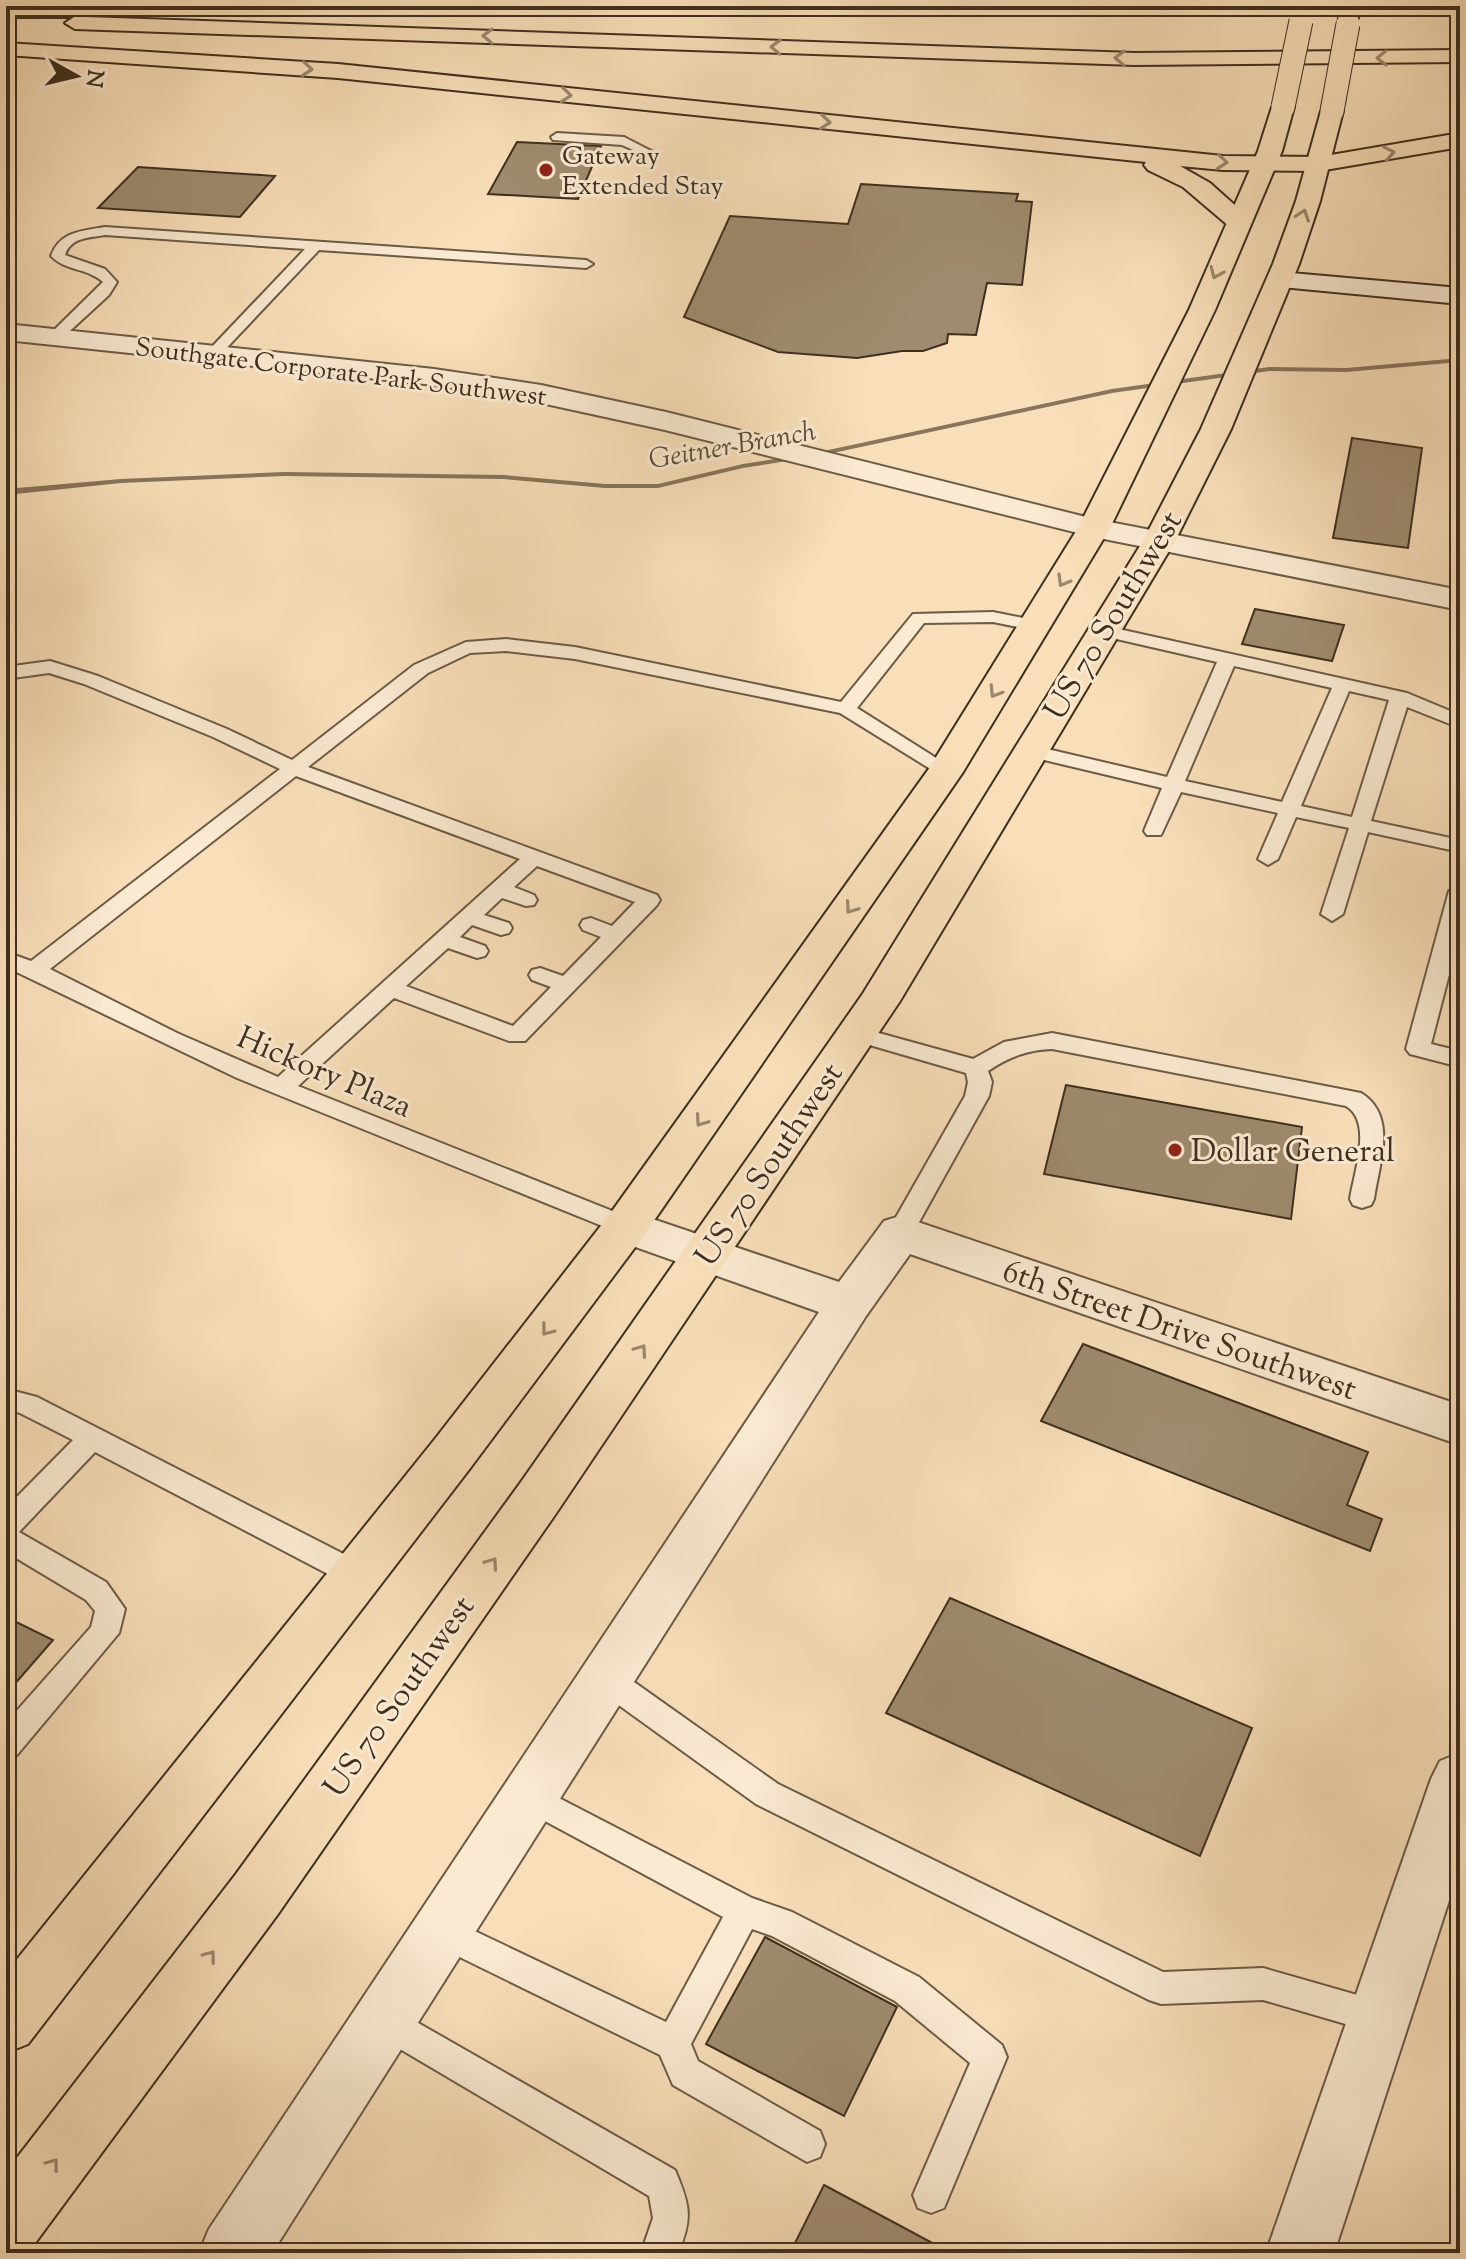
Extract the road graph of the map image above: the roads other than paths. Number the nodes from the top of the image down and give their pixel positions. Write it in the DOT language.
graph roads {
  1 [pos="258,9"];
  2 [pos="6,11"];
  3 [pos="1302,13"];
  4 [pos="1350,15"];
  5 [pos="6,22"];
  6 [pos="6,41"];
  7 [pos="6,49"];
  8 [pos="1460,56"];
  9 [pos="1460,78"];
  10 [pos="557,137"];
  11 [pos="1460,140"];
  12 [pos="1011,142"];
  13 [pos="651,154"];
  14 [pos="1319,164"];
  15 [pos="1264,165"];
  16 [pos="1239,222"];
  17 [pos="316,245"];
  18 [pos="586,264"];
  19 [pos="1280,280"];
  20 [pos="1460,296"];
  21 [pos="6,332"];
  22 [pos="55,337"];
  23 [pos="213,354"];
  24 [pos="1094,528"];
  25 [pos="1159,541"];
  26 [pos="1460,600"];
  27 [pos="1037,626"];
  28 [pos="1105,631"];
  29 [pos="1228,659"];
  30 [pos="6,673"];
  31 [pos="1343,684"];
  32 [pos="1400,697"];
  33 [pos="846,709"];
  34 [pos="1460,722"];
  35 [pos="1030,751"];
  36 [pos="296,769"];
  37 [pos="945,772"];
  38 [pos="1174,785"];
  39 [pos="1288,809"];
  40 [pos="1360,825"];
  41 [pos="1154,831"];
  42 [pos="1460,846"];
  43 [pos="536,856"];
  44 [pos="1268,859"];
  45 [pos="499,889"];
  46 [pos="1460,891"];
  47 [pos="526,900"];
  48 [pos="1332,914"];
  49 [pos="469,917"];
  50 [pos="591,925"];
  51 [pos="501,928"];
  52 [pos="615,935"];
  53 [pos="445,939"];
  54 [pos="477,951"];
  55 [pos="565,952"];
  56 [pos="6,959"];
  57 [pos="590,961"];
  58 [pos="34,970"];
  59 [pos="540,975"];
  60 [pos="566,985"];
  61 [pos="390,988"];
  62 [pos="857,1034"];
  63 [pos="1460,1059"];
  64 [pos="976,1068"];
  65 [pos="283,1086"];
  66 [pos="1362,1199"];
  67 [pos="626,1226"];
  68 [pos="900,1233"];
  69 [pos="706,1254"];
  70 [pos="849,1304"];
  71 [pos="6,1399"];
  72 [pos="1460,1425"];
  73 [pos="92,1438"];
  74 [pos="6,1527"];
  75 [pos="6,1538"];
  76 [pos="357,1575"];
  77 [pos="606,1679"];
  78 [pos="6,1745"];
  79 [pos="1460,1779"];
  80 [pos="530,1797"];
  81 [pos="744,1911"];
  82 [pos="443,1932"];
  83 [pos="1380,2017"];
  84 [pos="385,2021"];
  85 [pos="6,2022"];
  86 [pos="673,2043"];
  87 [pos="807,2144"];
  88 [pos="931,2195"];
  89 [pos="6,2226"];
  90 [pos="233,2253"];
  91 [pos="659,2253"];
  92 [pos="1300,2253"];
  1 -- 2 [label="main road"];
  3 -- 15 [label="main road, US 70 Southwest, bridge"];
  4 -- 14 [label="main road, US 70 Southwest, bridge"];
  8 -- 5 [label="main road, one-way"];
  6 -- 9 [label="main road"];
  7 -- 12 [label="main road, one-way"];
  10 -- 13 [label="lane"];
  14 -- 11 [label="main road, one-way"];
  12 -- 15 [label="main road, one-way"];
  12 -- 16 [label="main road"];
  14 -- 15 [label="main road"];
  19 -- 14 [label="main road, US 70 Southwest, one-way"];
  15 -- 16 [label="main road, US 70 Southwest"];
  16 -- 24 [label="main road, US 70 Southwest, one-way"];
  17 -- 18 [label="lane"];
  17 -- 22 [label="lane"];
  17 -- 23 [label="lane"];
  19 -- 20 [label="street"];
  19 -- 25 [label="main road, US 70 Southwest"];
  21 -- 22 [label="street, Southgate Corporate Park Southwest"];
  22 -- 23 [label="street, Southgate Corporate Park Southwest"];
  23 -- 24 [label="street, Southgate Corporate Park Southwest"];
  24 -- 25 [label="street, Southgate Corporate Park Southwest"];
  24 -- 27 [label="main road, US 70 Southwest, one-way"];
  25 -- 26 [label="street, Southgate Corporate Park Southwest"];
  25 -- 28 [label="main road, US 70 Southwest"];
  27 -- 33 [label="lane"];
  27 -- 37 [label="main road, US 70 Southwest, one-way"];
  28 -- 29 [label="lane"];
  28 -- 35 [label="main road, US 70 Southwest"];
  29 -- 31 [label="lane"];
  29 -- 38 [label="lane"];
  30 -- 36 [label="lane"];
  31 -- 32 [label="lane"];
  31 -- 39 [label="lane"];
  32 -- 34 [label="lane"];
  32 -- 40 [label="lane"];
  33 -- 36 [label="lane"];
  33 -- 37 [label="lane"];
  35 -- 38 [label="lane"];
  35 -- 62 [label="main road, US 70 Southwest"];
  36 -- 43 [label="lane"];
  36 -- 58 [label="lane"];
  37 -- 67 [label="main road, US 70 Southwest, one-way"];
  38 -- 39 [label="lane"];
  38 -- 41 [label="lane"];
  39 -- 40 [label="lane"];
  39 -- 44 [label="lane"];
  40 -- 42 [label="lane"];
  40 -- 48 [label="lane"];
  43 -- 45 [label="lane"];
  43 -- 52 [label="lane"];
  45 -- 47 [label="lane"];
  45 -- 49 [label="lane"];
  46 -- 63 [label="lane"];
  49 -- 51 [label="lane"];
  49 -- 53 [label="lane"];
  50 -- 52 [label="lane"];
  52 -- 57 [label="lane"];
  53 -- 54 [label="lane"];
  53 -- 61 [label="lane"];
  55 -- 57 [label="lane"];
  56 -- 58 [label="lane, Hickory Plaza"];
  57 -- 60 [label="lane"];
  58 -- 65 [label="lane, Hickory Plaza"];
  59 -- 60 [label="lane"];
  60 -- 61 [label="lane"];
  61 -- 65 [label="lane"];
  62 -- 64 [label="lane"];
  62 -- 69 [label="main road, US 70 Southwest"];
  64 -- 66 [label="lane"];
  64 -- 68 [label="lane"];
  65 -- 67 [label="lane, Hickory Plaza"];
  67 -- 69 [label="street"];
  67 -- 76 [label="main road, US 70 Southwest, one-way"];
  68 -- 70 [label="street"];
  68 -- 72 [label="street, 6th Street Drive Southwest"];
  69 -- 70 [label="street"];
  89 -- 69 [label="main road, US 70 Southwest, one-way"];
  70 -- 77 [label="street"];
  71 -- 73 [label="lane"];
  73 -- 74 [label="lane"];
  73 -- 76 [label="lane"];
  75 -- 78 [label="lane"];
  76 -- 85 [label="main road, US 70 Southwest"];
  77 -- 80 [label="street"];
  77 -- 83 [label="lane"];
  79 -- 83 [label="street"];
  80 -- 81 [label="lane"];
  80 -- 82 [label="street"];
  81 -- 86 [label="lane"];
  81 -- 88 [label="lane"];
  82 -- 84 [label="street"];
  82 -- 86 [label="lane"];
  83 -- 92 [label="street"];
  84 -- 90 [label="street"];
  84 -- 91 [label="lane"];
  86 -- 87 [label="lane"];
}
